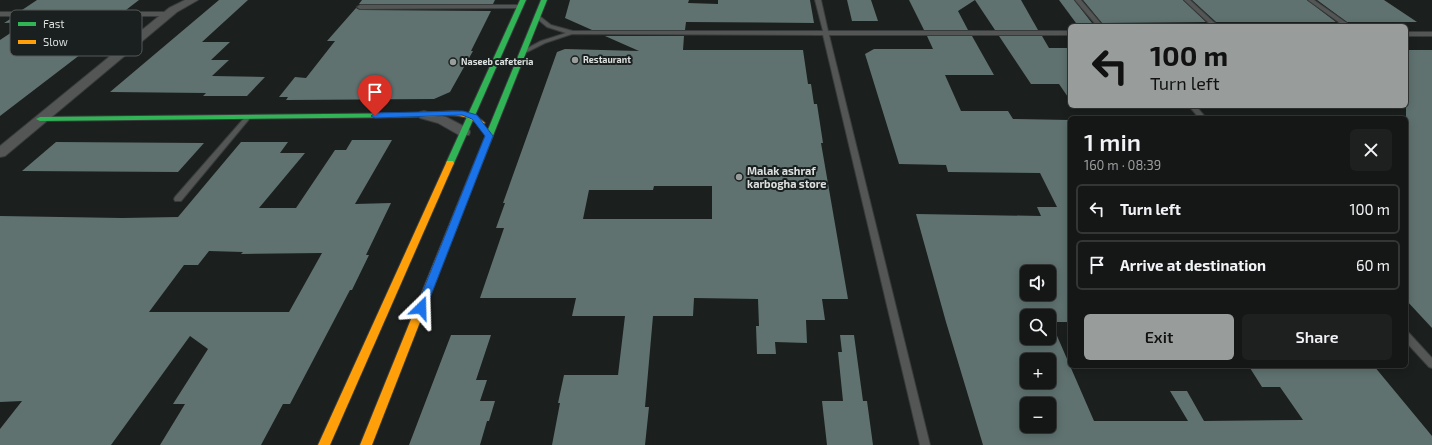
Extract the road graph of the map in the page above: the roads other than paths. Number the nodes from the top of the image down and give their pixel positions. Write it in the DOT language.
graph roads {
  1 [pos="194,0"];
  2 [pos="544,0"];
  3 [pos="818,0"];
  4 [pos="1078,0"];
  5 [pos="1186,0"];
  6 [pos="1311,0"];
  7 [pos="522,3"];
  8 [pos="360,7"];
  9 [pos="173,8"];
  10 [pos="115,10"];
  11 [pos="0,14"];
  12 [pos="10,14"];
  13 [pos="537,16"];
  14 [pos="1098,24"];
  15 [pos="1213,24"];
  16 [pos="1345,24"];
  17 [pos="573,33"];
  18 [pos="826,33"];
  19 [pos="142,34"];
  20 [pos="1068,34"];
  21 [pos="1408,34"];
  22 [pos="1421,34"];
  23 [pos="1432,34"];
  24 [pos="1432,42"];
  25 [pos="524,51"];
  26 [pos="115,56"];
  27 [pos="478,98"];
  28 [pos="1194,108"];
  29 [pos="423,115"];
  30 [pos="471,115"];
  31 [pos="1201,116"];
  32 [pos="248,117"];
  33 [pos="40,119"];
  34 [pos="464,132"];
  35 [pos="489,136"];
  36 [pos="0,153"];
  37 [pos="178,199"];
  38 [pos="1408,338"];
  39 [pos="1432,364"];
  40 [pos="324,445"];
  41 [pos="366,445"];
  42 [pos="925,445"];
  1 -- 9 [label="street"];
  2 -- 13 [label="main road"];
  3 -- 18 [label="lane"];
  4 -- 14 [label="lane"];
  5 -- 15 [label="lane"];
  6 -- 16 [label="lane"];
  7 -- 8 [label="lane"];
  7 -- 27 [label="main road"];
  9 -- 10 [label="lane"];
  9 -- 19 [label="street"];
  11 -- 12 [label="lane"];
  13 -- 17 [label="lane"];
  13 -- 25 [label="main road"];
  17 -- 18 [label="lane"];
  17 -- 25 [label="lane"];
  18 -- 20 [label="lane"];
  18 -- 42 [label="lane"];
  21 -- 22 [label="lane"];
  22 -- 23 [label="lane"];
  22 -- 24 [label="lane"];
  25 -- 35 [label="main road"];
  26 -- 33 [label="street"];
  27 -- 29 [label="main road"];
  27 -- 30 [label="main road"];
  28 -- 31 [label="lane"];
  29 -- 30 [label="main road"];
  29 -- 32 [label="main road"];
  29 -- 34 [label="street"];
  30 -- 34 [label="main road"];
  30 -- 35 [label="main road"];
  32 -- 33 [label="main road"];
  32 -- 37 [label="lane"];
  33 -- 36 [label="street"];
  34 -- 40 [label="main road"];
  35 -- 41 [label="main road"];
  38 -- 39 [label="lane"];
}
